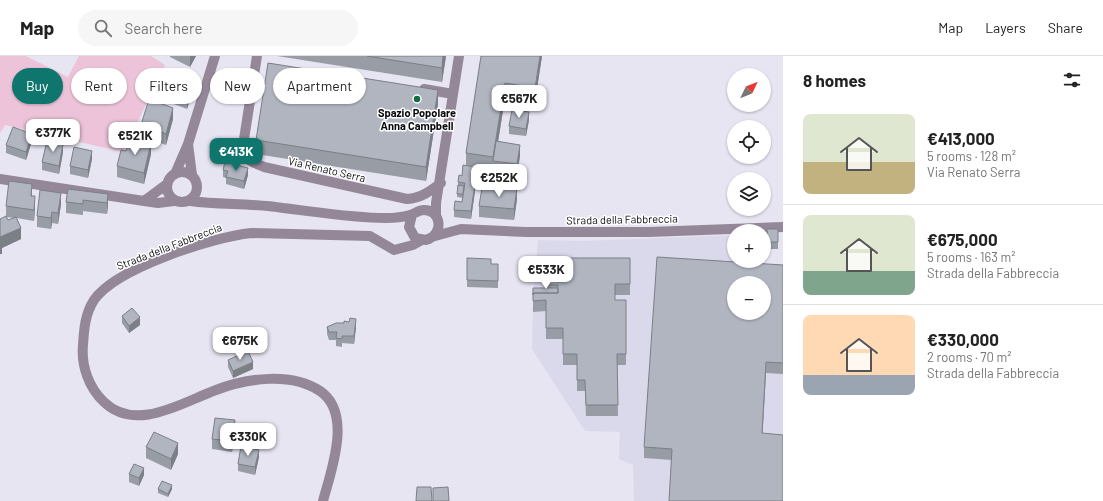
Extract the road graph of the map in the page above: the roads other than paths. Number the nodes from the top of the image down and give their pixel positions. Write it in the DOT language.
graph roads {
  1 [pos="215,56"];
  2 [pos="459,56"];
  3 [pos="259,61"];
  4 [pos="414,87"];
  5 [pos="453,94"];
  6 [pos="188,144"];
  7 [pos="175,174"];
  8 [pos="192,175"];
  9 [pos="0,179"];
  10 [pos="441,182"];
  11 [pos="167,184"];
  12 [pos="198,189"];
  13 [pos="174,200"];
  14 [pos="144,201"];
  15 [pos="190,201"];
  16 [pos="216,202"];
  17 [pos="412,215"];
  18 [pos="386,218"];
  19 [pos="437,218"];
  20 [pos="783,227"];
  21 [pos="461,229"];
  22 [pos="409,230"];
  23 [pos="435,236"];
  24 [pos="422,240"];
  25 [pos="400,250"];
  26 [pos="323,501"];
  1 -- 6 [label="street"];
  2 -- 5 [label="street"];
  3 -- 10 [label="street, Via Renato Serra"];
  4 -- 5 [label="street"];
  5 -- 10 [label="street"];
  6 -- 7 [label="street"];
  6 -- 8 [label="street"];
  7 -- 8 [label="street"];
  7 -- 11 [label="street"];
  8 -- 12 [label="street"];
  9 -- 14 [label="street"];
  10 -- 19 [label="street"];
  11 -- 13 [label="street"];
  11 -- 14 [label="street"];
  12 -- 15 [label="street"];
  12 -- 16 [label="street"];
  13 -- 14 [label="street"];
  13 -- 15 [label="street"];
  15 -- 16 [label="street, Strada della Fabbreccia"];
  16 -- 18 [label="street, Strada della Fabbreccia"];
  17 -- 18 [label="street, Strada della Fabbreccia"];
  17 -- 19 [label="street, Strada della Fabbreccia"];
  17 -- 22 [label="street"];
  18 -- 22 [label="street, Strada della Fabbreccia"];
  19 -- 21 [label="street, Strada della Fabbreccia"];
  19 -- 23 [label="street"];
  20 -- 21 [label="street, Strada della Fabbreccia"];
  21 -- 23 [label="street, Strada della Fabbreccia"];
  22 -- 24 [label="street, Strada della Fabbreccia"];
  22 -- 25 [label="street"];
  23 -- 24 [label="street, Strada della Fabbreccia"];
  24 -- 25 [label="street, Strada della Fabbreccia"];
  25 -- 26 [label="street, Strada della Fabbreccia"];
}
